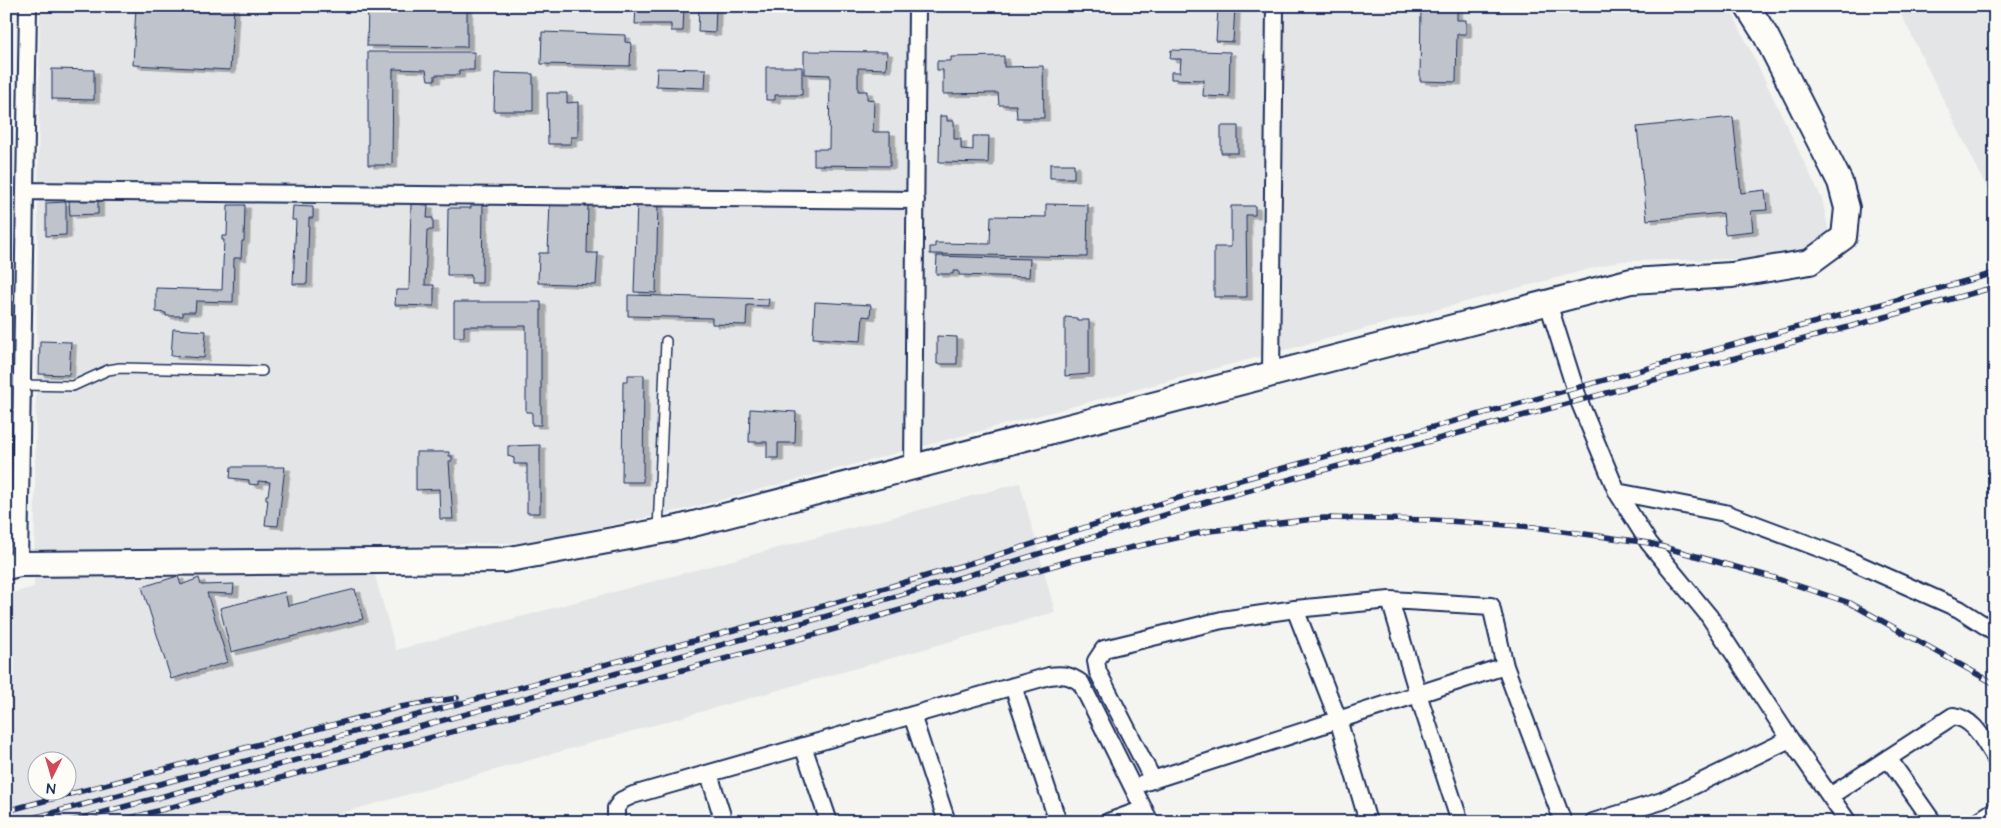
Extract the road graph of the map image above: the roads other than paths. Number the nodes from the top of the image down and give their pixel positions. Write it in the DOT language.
graph roads {
  1 [pos="28,6"];
  2 [pos="918,6"];
  3 [pos="1275,6"];
  4 [pos="1747,6"];
  5 [pos="26,191"];
  6 [pos="916,200"];
  7 [pos="1548,303"];
  8 [pos="666,341"];
  9 [pos="262,371"];
  10 [pos="1271,374"];
  11 [pos="22,385"];
  12 [pos="914,467"];
  13 [pos="1617,492"];
  14 [pos="658,532"];
  15 [pos="13,566"];
  16 [pos="1390,600"];
  17 [pos="1295,609"];
  18 [pos="1995,632"];
  19 [pos="1505,666"];
  20 [pos="1013,686"];
  21 [pos="1418,694"];
  22 [pos="912,715"];
  23 [pos="1338,719"];
  24 [pos="1790,739"];
  25 [pos="803,746"];
  26 [pos="1888,758"];
  27 [pos="1995,758"];
  28 [pos="709,774"];
  29 [pos="1153,780"];
  30 [pos="1133,787"];
  31 [pos="1830,796"];
  32 [pos="1995,810"];
  33 [pos="1147,816"];
  34 [pos="616,822"];
  35 [pos="724,822"];
  36 [pos="829,822"];
  37 [pos="947,822"];
  38 [pos="1058,822"];
  39 [pos="1108,822"];
  40 [pos="1368,822"];
  41 [pos="1460,822"];
  42 [pos="1563,822"];
  43 [pos="1593,822"];
  44 [pos="1848,822"];
  45 [pos="1933,822"];
  46 [pos="1977,822"];
  1 -- 5 [label="street"];
  2 -- 6 [label="street"];
  3 -- 10 [label="street"];
  4 -- 7 [label="main road"];
  5 -- 6 [label="street"];
  5 -- 11 [label="street"];
  6 -- 12 [label="street"];
  7 -- 10 [label="main road"];
  7 -- 13 [label="street"];
  8 -- 14 [label="lane"];
  9 -- 11 [label="lane"];
  10 -- 12 [label="main road"];
  11 -- 15 [label="street"];
  12 -- 14 [label="main road"];
  13 -- 18 [label="street"];
  13 -- 24 [label="street"];
  14 -- 15 [label="main road"];
  16 -- 17 [label="street"];
  16 -- 19 [label="street"];
  16 -- 21 [label="street"];
  17 -- 23 [label="street"];
  17 -- 29 [label="street"];
  19 -- 21 [label="street"];
  19 -- 42 [label="street"];
  20 -- 22 [label="street"];
  20 -- 30 [label="street"];
  20 -- 38 [label="street"];
  21 -- 23 [label="street"];
  21 -- 41 [label="street"];
  22 -- 25 [label="street"];
  22 -- 37 [label="street"];
  23 -- 29 [label="street"];
  23 -- 40 [label="street"];
  24 -- 31 [label="street"];
  24 -- 43 [label="street"];
  25 -- 28 [label="street"];
  25 -- 36 [label="street"];
  26 -- 27 [label="street"];
  26 -- 31 [label="street"];
  26 -- 45 [label="street"];
  28 -- 34 [label="street"];
  28 -- 35 [label="street"];
  29 -- 30 [label="street"];
  30 -- 33 [label="street"];
  31 -- 44 [label="street"];
  32 -- 46 [label="street"];
  33 -- 39 [label="street"];
}
